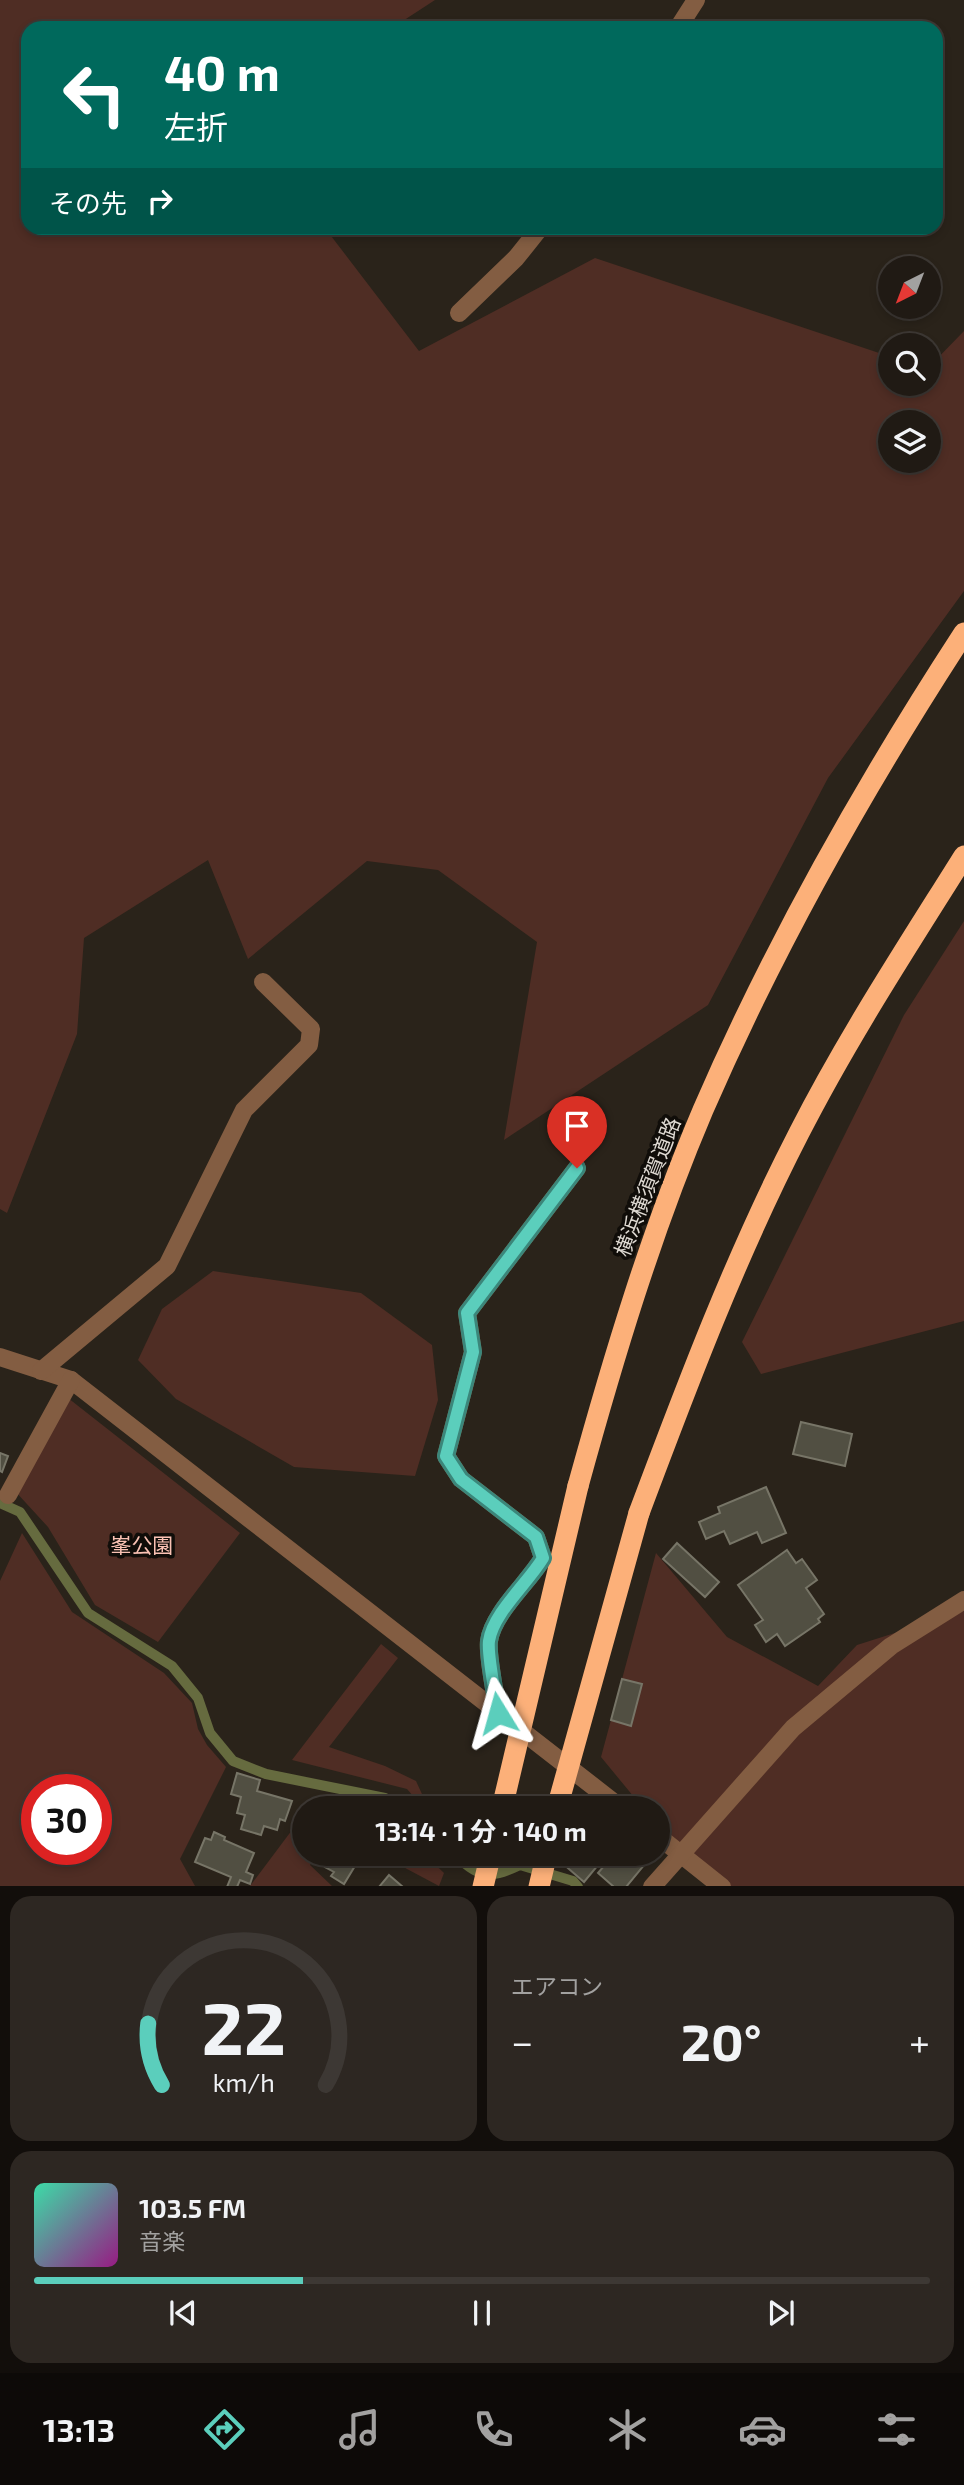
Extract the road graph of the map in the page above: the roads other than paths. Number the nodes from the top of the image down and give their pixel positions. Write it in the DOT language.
graph roads {
  1 [pos="696,0"];
  2 [pos="682,21"];
  3 [pos="534,235"];
  4 [pos="459,313"];
  5 [pos="964,634"];
  6 [pos="964,856"];
  7 [pos="263,982"];
  8 [pos="577,1168"];
  9 [pos="0,1357"];
  10 [pos="41,1371"];
  11 [pos="71,1380"];
  12 [pos="8,1495"];
  13 [pos="964,1600"];
  14 [pos="498,1713"];
  15 [pos="505,1796"];
  16 [pos="560,1796"];
  17 [pos="605,1796"];
  18 [pos="670,1845"];
  19 [pos="681,1853"];
  20 [pos="488,1866"];
  21 [pos="544,1866"];
  22 [pos="483,1886"];
  23 [pos="539,1886"];
  24 [pos="652,1886"];
  25 [pos="722,1886"];
  1 -- 2 [label="street"];
  3 -- 4 [label="street"];
  5 -- 15 [label="highway, 横浜横須賀道路, bridge"];
  6 -- 16 [label="highway, bridge"];
  7 -- 10 [label="street"];
  8 -- 14 [label="street"];
  9 -- 10 [label="street"];
  10 -- 11 [label="street"];
  11 -- 12 [label="street"];
  11 -- 14 [label="street"];
  13 -- 19 [label="street"];
  14 -- 17 [label="street"];
  18 -- 19 [label="street"];
  19 -- 24 [label="street"];
  19 -- 25 [label="street"];
  20 -- 22 [label="highway"];
  21 -- 23 [label="highway"];
}
